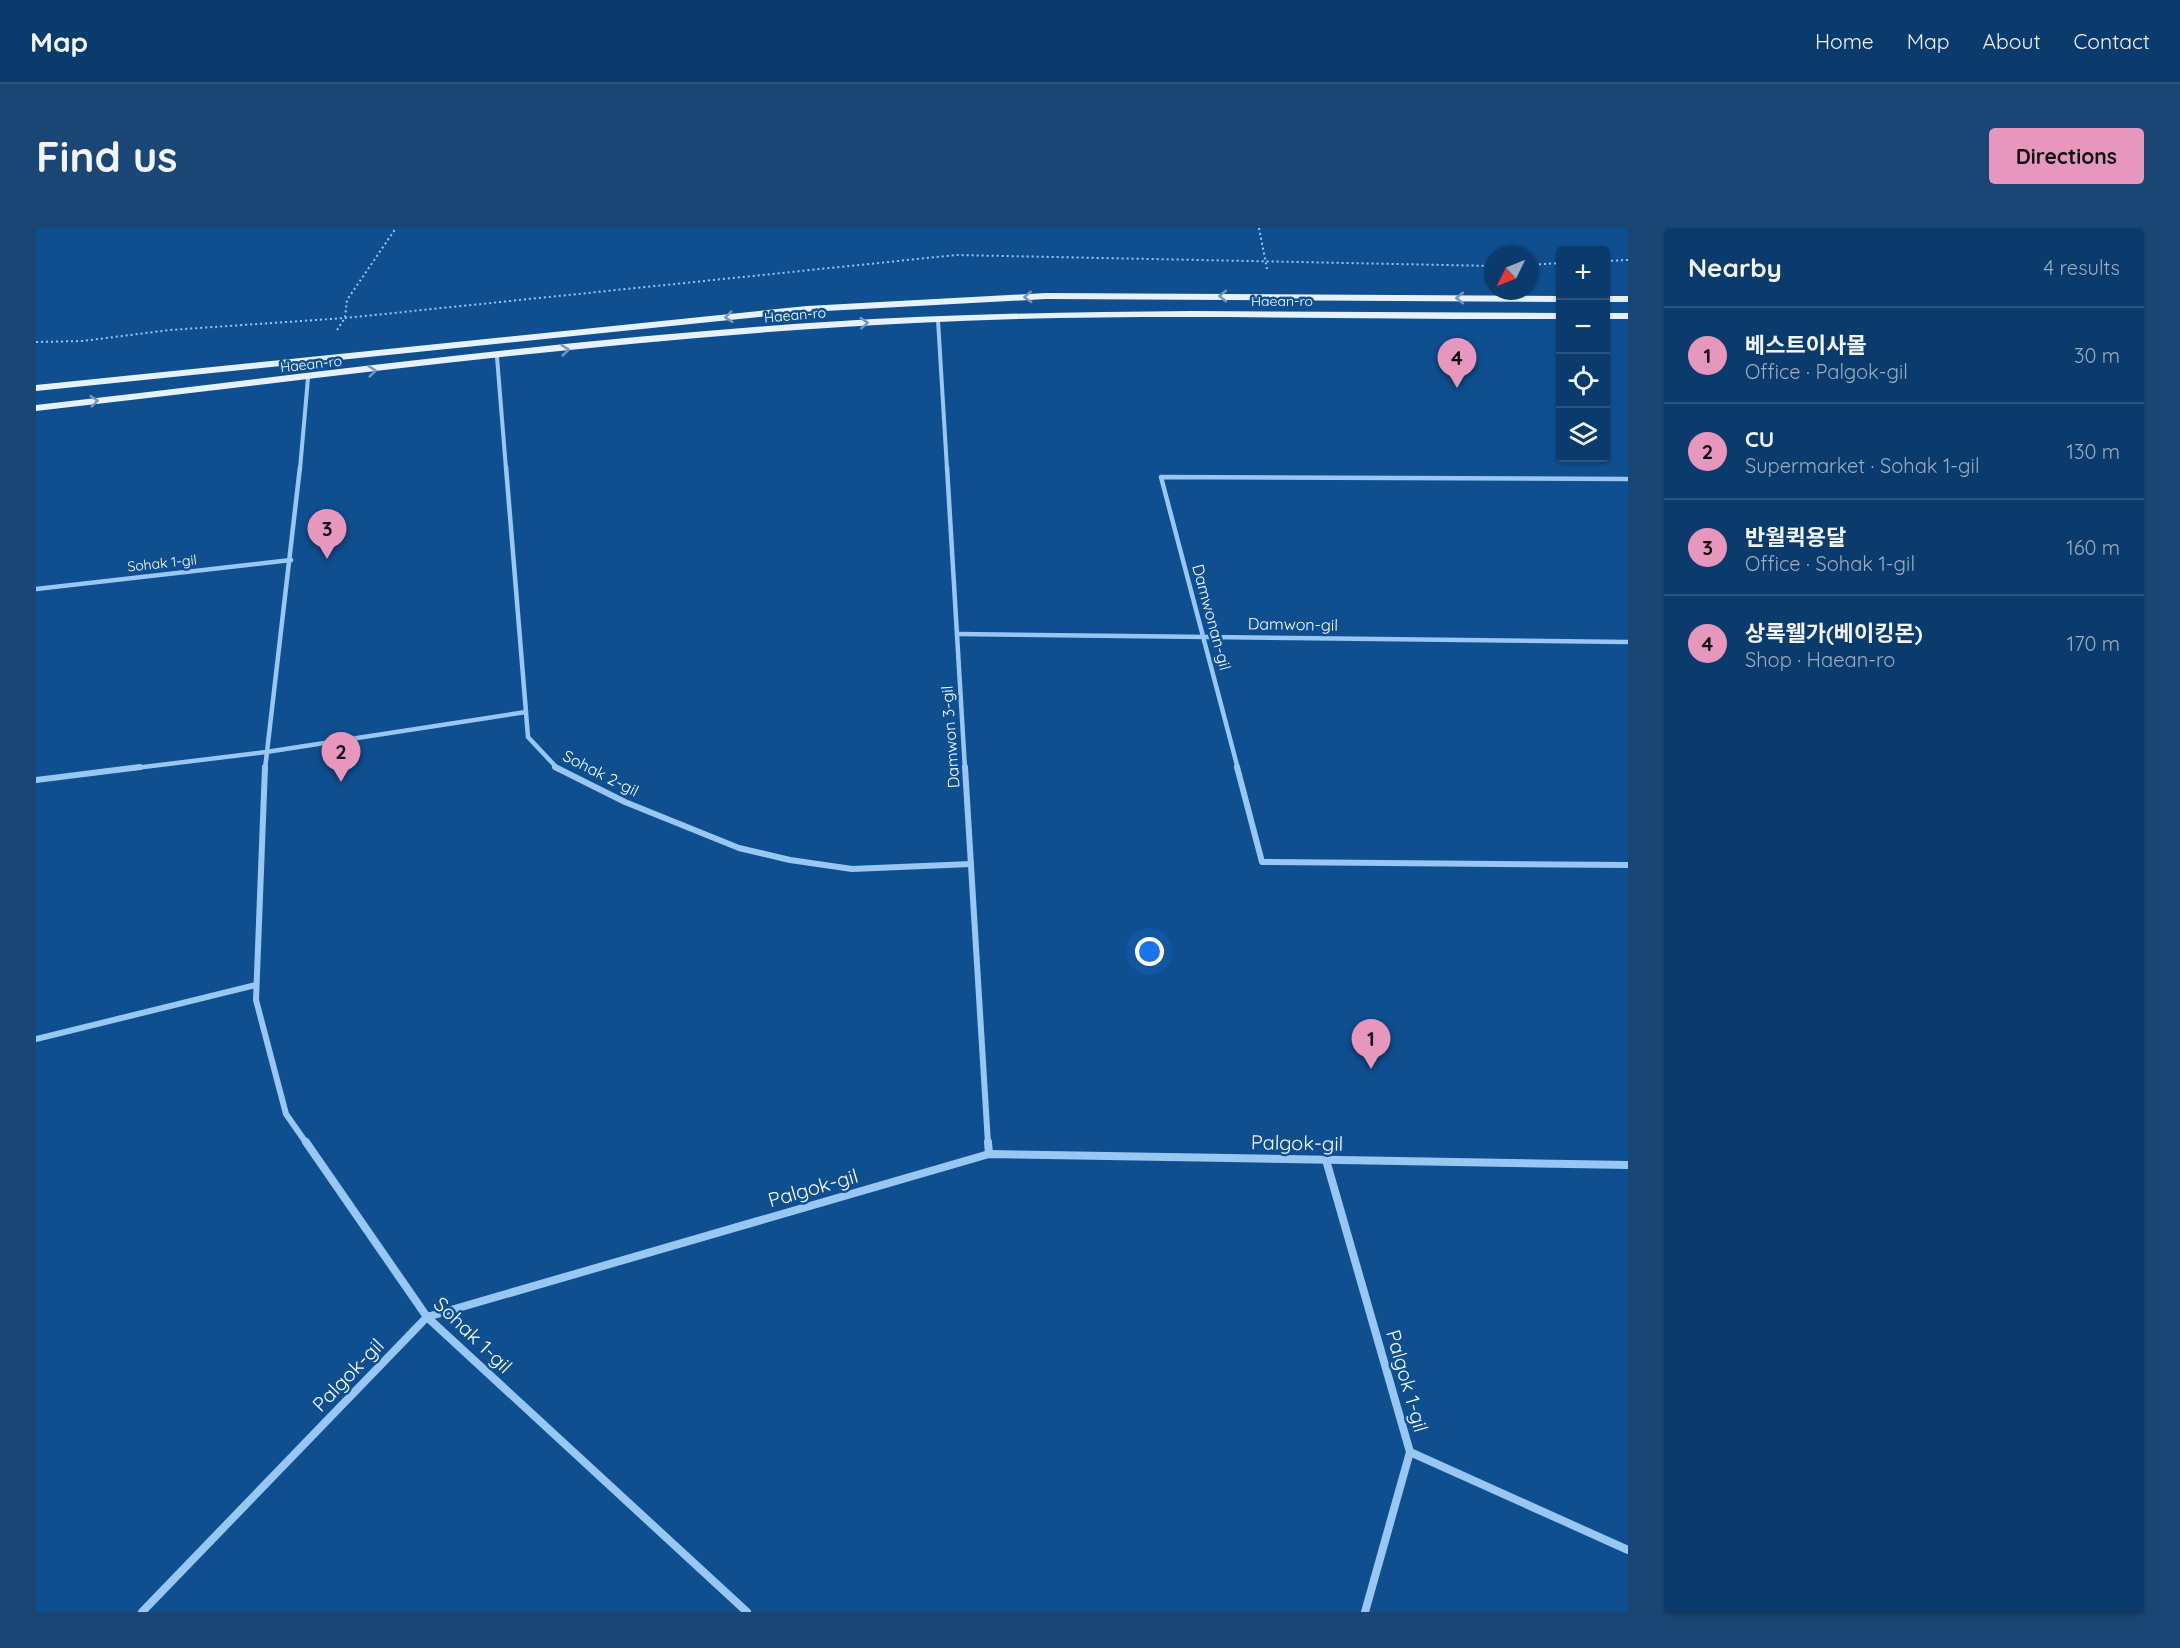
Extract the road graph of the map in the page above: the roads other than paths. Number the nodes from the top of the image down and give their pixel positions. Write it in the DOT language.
graph roads {
  1 [pos="1556,299"];
  2 [pos="1610,299"];
  3 [pos="1628,299"];
  4 [pos="1556,316"];
  5 [pos="1610,316"];
  6 [pos="1628,316"];
  7 [pos="938,320"];
  8 [pos="497,357"];
  9 [pos="308,378"];
  10 [pos="36,388"];
  11 [pos="36,408"];
  12 [pos="1628,478"];
  13 [pos="291,560"];
  14 [pos="36,589"];
  15 [pos="957,634"];
  16 [pos="1204,637"];
  17 [pos="1628,642"];
  18 [pos="526,712"];
  19 [pos="266,752"];
  20 [pos="36,780"];
  21 [pos="971,864"];
  22 [pos="1628,865"];
  23 [pos="256,985"];
  24 [pos="36,1039"];
  25 [pos="989,1154"];
  26 [pos="1326,1160"];
  27 [pos="1628,1165"];
  28 [pos="427,1317"];
  29 [pos="1410,1452"];
  30 [pos="1628,1550"];
  31 [pos="142,1612"];
  32 [pos="747,1612"];
  33 [pos="1365,1612"];
  1 -- 10 [label="main road, Haean-ro, one-way"];
  2 -- 3 [label="main road"];
  4 -- 7 [label="main road, Haean-ro"];
  5 -- 6 [label="main road"];
  8 -- 7 [label="main road, Haean-ro, one-way"];
  7 -- 15 [label="street, Damwon 3-gil"];
  9 -- 8 [label="main road, Haean-ro, one-way"];
  8 -- 18 [label="street, Sohak 2-gil"];
  11 -- 9 [label="main road, Haean-ro, one-way"];
  9 -- 13 [label="street, Sohak 1-gil"];
  12 -- 16 [label="street, Damwonan-gil"];
  13 -- 14 [label="street, Sohak 1-gil"];
  13 -- 19 [label="street, Sohak 1-gil"];
  15 -- 16 [label="street, Damwon-gil"];
  15 -- 21 [label="street, Damwon 3-gil"];
  16 -- 17 [label="street, Damwon-gil"];
  16 -- 22 [label="street, Damwonan-gil"];
  18 -- 19 [label="street"];
  18 -- 21 [label="street, Sohak 2-gil"];
  19 -- 20 [label="street"];
  19 -- 23 [label="street, Sohak 1-gil"];
  21 -- 25 [label="street, Damwon 3-gil"];
  23 -- 24 [label="street"];
  23 -- 28 [label="street, Sohak 1-gil"];
  25 -- 26 [label="street, Palgok-gil"];
  25 -- 28 [label="street, Palgok-gil"];
  26 -- 27 [label="street, Palgok-gil"];
  26 -- 29 [label="street, Palgok 1-gil"];
  28 -- 31 [label="street, Palgok-gil"];
  28 -- 32 [label="street, Sohak 1-gil"];
  29 -- 30 [label="street"];
  29 -- 33 [label="street, Palgok 1-gil"];
}
